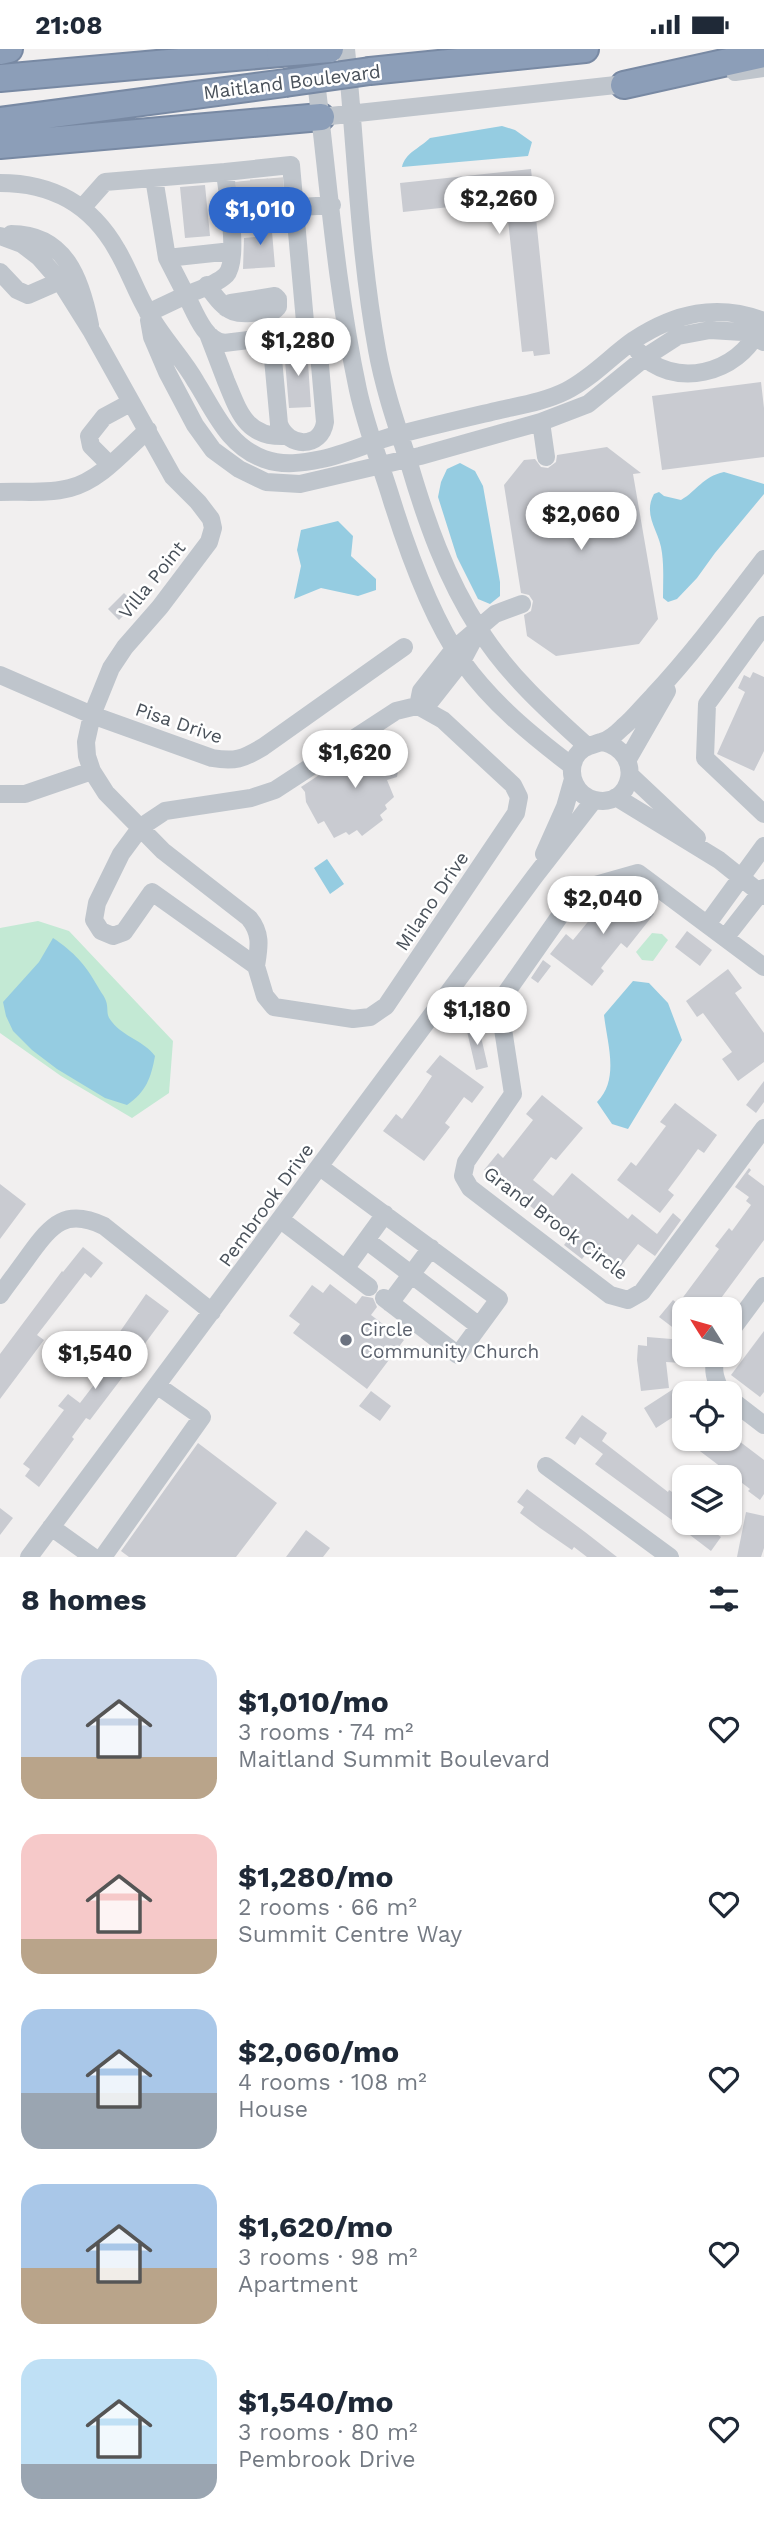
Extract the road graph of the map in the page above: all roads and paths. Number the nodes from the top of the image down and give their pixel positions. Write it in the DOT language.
graph roads {
  1 [pos="9,49"];
  2 [pos="312,49"];
  3 [pos="330,49"];
  4 [pos="346,49"];
  5 [pos="585,49"];
  6 [pos="0,51"];
  7 [pos="764,54"];
  8 [pos="764,68"];
  9 [pos="0,78"];
  10 [pos="624,85"];
  11 [pos="352,114"];
  12 [pos="321,117"];
  13 [pos="0,121"];
  14 [pos="0,145"];
  15 [pos="225,172"];
  16 [pos="154,178"];
  17 [pos="0,183"];
  18 [pos="332,205"];
  19 [pos="295,207"];
  20 [pos="82,208"];
  21 [pos="229,213"];
  22 [pos="0,235"];
  23 [pos="232,251"];
  24 [pos="167,258"];
  25 [pos="0,272"];
  26 [pos="67,276"];
  27 [pos="207,285"];
  28 [pos="186,295"];
  29 [pos="226,307"];
  30 [pos="148,313"];
  31 [pos="763,318"];
  32 [pos="346,328"];
  33 [pos="311,332"];
  34 [pos="207,334"];
  35 [pos="271,337"];
  36 [pos="759,340"];
  37 [pos="631,343"];
  38 [pos="644,358"];
  39 [pos="130,403"];
  40 [pos="541,422"];
  41 [pos="148,430"];
  42 [pos="400,434"];
  43 [pos="285,436"];
  44 [pos="374,441"];
  45 [pos="545,457"];
  46 [pos="407,459"];
  47 [pos="109,464"];
  48 [pos="381,464"];
  49 [pos="0,492"];
  50 [pos="764,559"];
  51 [pos="523,604"];
  52 [pos="764,625"];
  53 [pos="479,629"];
  54 [pos="404,647"];
  55 [pos="458,655"];
  56 [pos="687,659"];
  57 [pos="0,675"];
  58 [pos="418,706"];
  59 [pos="92,715"];
  60 [pos="595,744"];
  61 [pos="629,767"];
  62 [pos="92,771"];
  63 [pos="573,773"];
  64 [pos="0,794"];
  65 [pos="616,797"];
  66 [pos="594,800"];
  67 [pos="764,814"];
  68 [pos="141,827"];
  69 [pos="764,846"];
  70 [pos="719,860"];
  71 [pos="535,876"];
  72 [pos="741,877"];
  73 [pos="763,893"];
  74 [pos="708,923"];
  75 [pos="725,938"];
  76 [pos="256,966"];
  77 [pos="764,967"];
  78 [pos="764,1129"];
  79 [pos="320,1167"];
  80 [pos="384,1214"];
  81 [pos="281,1220"];
  82 [pos="366,1240"];
  83 [pos="431,1248"];
  84 [pos="345,1269"];
  85 [pos="411,1275"];
  86 [pos="764,1286"];
  87 [pos="369,1287"];
  88 [pos="0,1295"];
  89 [pos="212,1312"];
  90 [pos="742,1316"];
  91 [pos="479,1326"];
  92 [pos="158,1386"];
  93 [pos="742,1408"];
  94 [pos="764,1425"];
  95 [pos="546,1466"];
  96 [pos="51,1527"];
  97 [pos="29,1557"];
  98 [pos="93,1557"];
  99 [pos="103,1557"];
  100 [pos="670,1557"];
  1 -- 6 [label="highway"];
  2 -- 12 [label="street"];
  3 -- 9 [label="highway, Maitland Boulevard, bridge"];
  4 -- 11 [label="street"];
  5 -- 13 [label="highway, Maitland Boulevard, bridge"];
  7 -- 10 [label="highway"];
  8 -- 10 [label="street"];
  10 -- 11 [label="street"];
  11 -- 12 [label="street"];
  11 -- 42 [label="street"];
  12 -- 14 [label="highway"];
  12 -- 18 [label="street"];
  15 -- 16 [label="street"];
  15 -- 19 [label="street"];
  15 -- 21 [label="street"];
  16 -- 20 [label="street"];
  16 -- 24 [label="street"];
  17 -- 20 [label="street"];
  18 -- 19 [label="street"];
  18 -- 32 [label="street"];
  19 -- 21 [label="street"];
  19 -- 33 [label="street"];
  20 -- 30 [label="street"];
  21 -- 23 [label="street"];
  22 -- 26 [label="street, Villa Point"];
  23 -- 24 [label="street"];
  23 -- 27 [label="street"];
  24 -- 28 [label="street"];
  25 -- 26 [label="street"];
  26 -- 39 [label="street, Villa Point"];
  27 -- 28 [label="street"];
  27 -- 29 [label="street"];
  28 -- 30 [label="street"];
  28 -- 34 [label="street"];
  30 -- 44 [label="street"];
  30 -- 48 [label="street"];
  31 -- 36 [label="street"];
  31 -- 37 [label="street"];
  32 -- 33 [label="street"];
  32 -- 44 [label="street"];
  33 -- 35 [label="street"];
  33 -- 43 [label="street"];
  34 -- 35 [label="street"];
  34 -- 43 [label="street"];
  35 -- 43 [label="street"];
  36 -- 38 [label="street"];
  36 -- 38 [label="street"];
  37 -- 38 [label="street"];
  37 -- 42 [label="street"];
  38 -- 40 [label="street"];
  39 -- 41 [label="street, Villa Point"];
  39 -- 47 [label="street"];
  40 -- 45 [label="street"];
  40 -- 46 [label="street"];
  41 -- 47 [label="street"];
  41 -- 59 [label="street, Villa Point"];
  42 -- 44 [label="street"];
  42 -- 46 [label="street"];
  44 -- 48 [label="street"];
  46 -- 48 [label="street"];
  46 -- 53 [label="street"];
  47 -- 49 [label="street"];
  48 -- 55 [label="street"];
  50 -- 56 [label="street"];
  51 -- 53 [label="street"];
  52 -- 67 [label="street"];
  53 -- 55 [label="street"];
  53 -- 60 [label="street"];
  54 -- 59 [label="street, Pisa Drive"];
  55 -- 58 [label="street"];
  55 -- 63 [label="street"];
  56 -- 60 [label="street"];
  56 -- 61 [label="street"];
  57 -- 59 [label="street, Pisa Drive"];
  58 -- 68 [label="street"];
  58 -- 76 [label="street, Milano Drive"];
  59 -- 62 [label="street, Milano Drive"];
  60 -- 61 [label="street"];
  60 -- 63 [label="street"];
  61 -- 65 [label="street"];
  61 -- 70 [label="street"];
  62 -- 64 [label="street"];
  62 -- 68 [label="street, Milano Drive"];
  63 -- 66 [label="street"];
  63 -- 71 [label="street, Pembrook Drive"];
  65 -- 66 [label="street"];
  65 -- 70 [label="street"];
  66 -- 71 [label="street, Pembrook Drive"];
  68 -- 76 [label="street, Milano Drive"];
  68 -- 76 [label="street"];
  69 -- 72 [label="street"];
  70 -- 72 [label="street"];
  71 -- 79 [label="street, Pembrook Drive"];
  72 -- 73 [label="street"];
  72 -- 74 [label="street"];
  73 -- 75 [label="street"];
  74 -- 75 [label="street, Grand Brook Circle"];
  74 -- 78 [label="street, Grand Brook Circle"];
  75 -- 77 [label="street, Grand Brook Circle"];
  79 -- 80 [label="street"];
  79 -- 81 [label="street, Pembrook Drive"];
  80 -- 82 [label="street"];
  80 -- 83 [label="street"];
  81 -- 84 [label="street"];
  81 -- 89 [label="street, Pembrook Drive"];
  82 -- 84 [label="street"];
  82 -- 85 [label="street"];
  83 -- 85 [label="street"];
  83 -- 91 [label="street"];
  84 -- 87 [label="street"];
  85 -- 91 [label="street"];
  85 -- 91 [label="street"];
  86 -- 90 [label="street"];
  88 -- 89 [label="street"];
  89 -- 92 [label="street, Pembrook Drive"];
  92 -- 96 [label="street, Pembrook Drive"];
  92 -- 99 [label="street"];
  93 -- 94 [label="street"];
  95 -- 100 [label="street"];
  96 -- 97 [label="street, Pembrook Drive"];
  96 -- 98 [label="street"];
}
